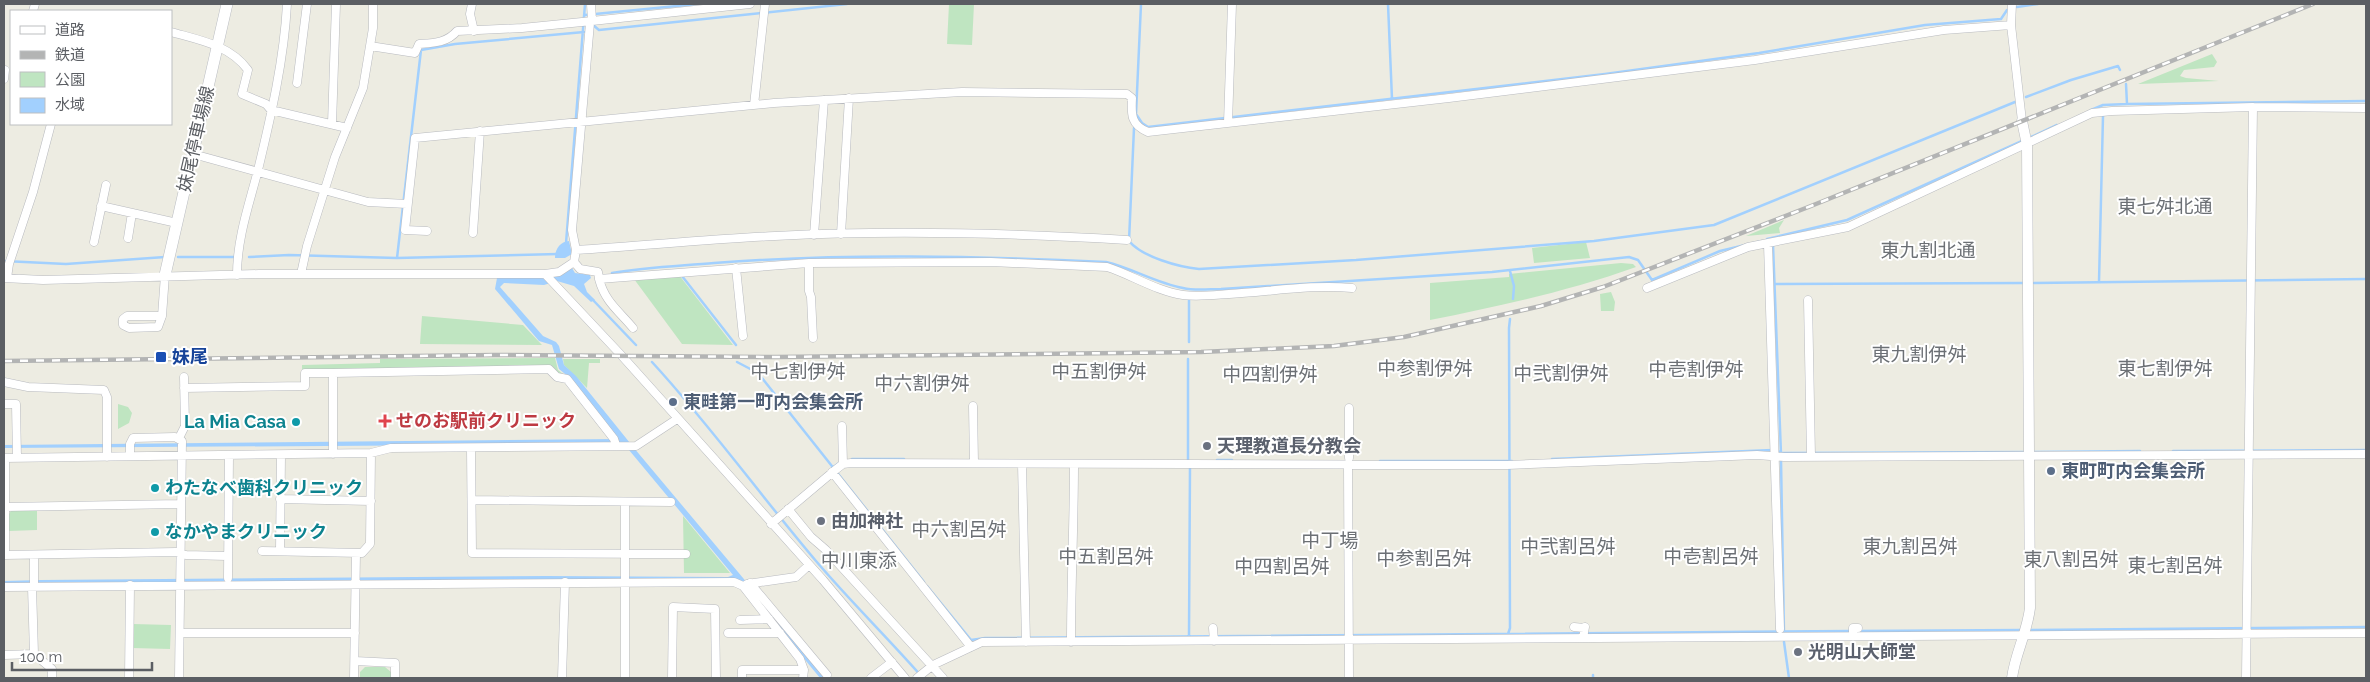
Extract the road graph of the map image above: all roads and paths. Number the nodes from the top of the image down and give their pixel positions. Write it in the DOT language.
graph roads {
  1 [pos="227,4"];
  2 [pos="287,4"];
  3 [pos="307,4"];
  4 [pos="336,4"];
  5 [pos="373,4"];
  6 [pos="472,4"];
  7 [pos="591,4"];
  8 [pos="750,4"];
  9 [pos="1232,4"];
  10 [pos="2012,4"];
  11 [pos="724,5"];
  12 [pos="702,6"];
  13 [pos="764,10"];
  14 [pos="589,18"];
  15 [pos="2011,25"];
  16 [pos="474,30"];
  17 [pos="172,32"];
  18 [pos="217,45"];
  19 [pos="370,46"];
  20 [pos="296,83"];
  21 [pos="849,98"];
  22 [pos="824,100"];
  23 [pos="754,105"];
  24 [pos="2253,108"];
  25 [pos="2366,108"];
  26 [pos="271,110"];
  27 [pos="1229,118"];
  28 [pos="2021,118"];
  29 [pos="577,122"];
  30 [pos="332,124"];
  31 [pos="51,125"];
  32 [pos="347,128"];
  33 [pos="480,131"];
  34 [pos="2026,141"];
  35 [pos="193,154"];
  36 [pos="257,172"];
  37 [pos="106,185"];
  38 [pos="326,190"];
  39 [pos="404,204"];
  40 [pos="101,206"];
  41 [pos="132,213"];
  42 [pos="177,223"];
  43 [pos="427,231"];
  44 [pos="473,233"];
  45 [pos="841,234"];
  46 [pos="814,235"];
  47 [pos="128,238"];
  48 [pos="1127,240"];
  49 [pos="94,242"];
  50 [pos="1771,243"];
  51 [pos="576,250"];
  52 [pos="809,263"];
  53 [pos="571,264"];
  54 [pos="736,268"];
  55 [pos="301,274"];
  56 [pos="165,275"];
  57 [pos="237,275"];
  58 [pos="5,278"];
  59 [pos="549,278"];
  60 [pos="599,279"];
  61 [pos="1352,288"];
  62 [pos="1647,288"];
  63 [pos="1808,300"];
  64 [pos="162,316"];
  65 [pos="633,328"];
  66 [pos="743,336"];
  67 [pos="813,338"];
  68 [pos="333,373"];
  69 [pos="184,377"];
  70 [pos="4,382"];
  71 [pos="184,388"];
  72 [pos="4,404"];
  73 [pos="974,406"];
  74 [pos="1349,408"];
  75 [pos="677,419"];
  76 [pos="842,426"];
  77 [pos="179,438"];
  78 [pos="615,443"];
  79 [pos="333,448"];
  80 [pos="471,449"];
  81 [pos="17,450"];
  82 [pos="2250,452"];
  83 [pos="371,453"];
  84 [pos="2030,453"];
  85 [pos="1811,454"];
  86 [pos="2366,454"];
  87 [pos="229,455"];
  88 [pos="281,455"];
  89 [pos="130,456"];
  90 [pos="182,456"];
  91 [pos="108,457"];
  92 [pos="1779,457"];
  93 [pos="4,458"];
  94 [pos="974,461"];
  95 [pos="1349,461"];
  96 [pos="1022,464"];
  97 [pos="1074,464"];
  98 [pos="838,466"];
  99 [pos="280,499"];
  100 [pos="472,500"];
  101 [pos="370,501"];
  102 [pos="625,502"];
  103 [pos="670,502"];
  104 [pos="180,504"];
  105 [pos="4,507"];
  106 [pos="783,514"];
  107 [pos="771,524"];
  108 [pos="262,551"];
  109 [pos="280,551"];
  110 [pos="356,553"];
  111 [pos="625,553"];
  112 [pos="180,554"];
  113 [pos="686,554"];
  114 [pos="4,555"];
  115 [pos="34,555"];
  116 [pos="227,556"];
  117 [pos="808,565"];
  118 [pos="228,578"];
  119 [pos="625,580"];
  120 [pos="355,581"];
  121 [pos="565,582"];
  122 [pos="180,583"];
  123 [pos="747,584"];
  124 [pos="33,585"];
  125 [pos="130,586"];
  126 [pos="4,587"];
  127 [pos="769,619"];
  128 [pos="740,620"];
  129 [pos="1574,627"];
  130 [pos="1783,627"];
  131 [pos="2246,629"];
  132 [pos="1584,632"];
  133 [pos="2026,632"];
  134 [pos="2366,632"];
  135 [pos="180,633"];
  136 [pos="354,633"];
  137 [pos="728,633"];
  138 [pos="780,633"];
  139 [pos="1348,636"];
  140 [pos="1026,639"];
  141 [pos="1071,639"];
  142 [pos="973,646"];
  143 [pos="34,654"];
  144 [pos="4,655"];
  145 [pos="805,656"];
  146 [pos="355,661"];
  147 [pos="892,662"];
  148 [pos="933,665"];
  149 [pos="804,674"];
  150 [pos="827,675"];
  151 [pos="919,676"];
  152 [pos="52,678"];
  153 [pos="129,678"];
  154 [pos="180,678"];
  155 [pos="354,678"];
  156 [pos="395,678"];
  157 [pos="562,678"];
  158 [pos="626,678"];
  159 [pos="672,678"];
  160 [pos="716,678"];
  161 [pos="742,678"];
  162 [pos="871,678"];
  163 [pos="905,678"];
  164 [pos="943,678"];
  165 [pos="1349,678"];
  166 [pos="2012,678"];
  167 [pos="2246,678"];
  1 -- 18 [label="main road, 妹尾停車場線"];
  2 -- 26 [label="street"];
  3 -- 20 [label="street"];
  4 -- 30 [label="street"];
  5 -- 19 [label="street"];
  6 -- 16 [label="street"];
  7 -- 14 [label="street"];
  8 -- 11 [label="street"];
  9 -- 27 [label="street"];
  10 -- 15 [label="street"];
  11 -- 12 [label="street"];
  12 -- 14 [label="street"];
  13 -- 23 [label="street"];
  14 -- 16 [label="street"];
  14 -- 29 [label="street"];
  15 -- 27 [label="street"];
  15 -- 28 [label="street"];
  16 -- 19 [label="street"];
  17 -- 18 [label="street"];
  18 -- 26 [label="street"];
  18 -- 35 [label="main road, 妹尾停車場線"];
  19 -- 32 [label="street"];
  21 -- 22 [label="street"];
  21 -- 27 [label="street"];
  21 -- 45 [label="street"];
  22 -- 23 [label="street"];
  22 -- 46 [label="street"];
  23 -- 29 [label="street"];
  24 -- 25 [label="street"];
  24 -- 34 [label="street"];
  24 -- 82 [label="street"];
  26 -- 30 [label="street"];
  26 -- 36 [label="street"];
  28 -- 34 [label="street"];
  29 -- 33 [label="street"];
  29 -- 51 [label="street"];
  30 -- 32 [label="street"];
  31 -- 58 [label="street"];
  32 -- 38 [label="street"];
  33 -- 39 [label="street"];
  33 -- 44 [label="street"];
  34 -- 50 [label="street"];
  34 -- 84 [label="street"];
  35 -- 36 [label="street"];
  35 -- 42 [label="main road, 妹尾停車場線"];
  36 -- 38 [label="street"];
  36 -- 57 [label="street"];
  37 -- 40 [label="street"];
  38 -- 39 [label="street"];
  38 -- 55 [label="street"];
  39 -- 43 [label="street"];
  40 -- 41 [label="street"];
  40 -- 49 [label="street"];
  41 -- 42 [label="street"];
  41 -- 47 [label="street"];
  42 -- 56 [label="main road, 妹尾停車場線"];
  45 -- 46 [label="street"];
  45 -- 48 [label="street"];
  46 -- 51 [label="street"];
  50 -- 62 [label="street"];
  50 -- 92 [label="street"];
  51 -- 53 [label="street"];
  52 -- 54 [label="street"];
  52 -- 61 [label="street"];
  52 -- 67 [label="street"];
  53 -- 59 [label="street"];
  53 -- 60 [label="street"];
  54 -- 60 [label="street"];
  54 -- 66 [label="street"];
  55 -- 57 [label="street"];
  55 -- 59 [label="street"];
  56 -- 57 [label="street"];
  56 -- 58 [label="street"];
  56 -- 64 [label="street"];
  59 -- 75 [label="street"];
  60 -- 65 [label="street"];
  63 -- 85 [label="street"];
  64 -- 64 [label="street"];
  68 -- 71 [label="street"];
  68 -- 78 [label="street"];
  68 -- 79 [label="street"];
  69 -- 71 [label="street"];
  70 -- 91 [label="street"];
  71 -- 77 [label="street"];
  72 -- 81 [label="street"];
  73 -- 94 [label="street"];
  74 -- 95 [label="street"];
  75 -- 78 [label="street"];
  75 -- 107 [label="street"];
  76 -- 98 [label="street"];
  77 -- 89 [label="street"];
  77 -- 90 [label="street"];
  78 -- 80 [label="street"];
  79 -- 83 [label="street"];
  79 -- 88 [label="street"];
  80 -- 83 [label="street"];
  80 -- 100 [label="street"];
  81 -- 91 [label="street"];
  81 -- 93 [label="street"];
  82 -- 84 [label="street"];
  82 -- 86 [label="street"];
  82 -- 131 [label="street"];
  83 -- 101 [label="street"];
  84 -- 85 [label="street"];
  84 -- 133 [label="street"];
  85 -- 92 [label="street"];
  87 -- 88 [label="street"];
  87 -- 90 [label="street"];
  87 -- 116 [label="street"];
  88 -- 99 [label="street"];
  89 -- 90 [label="street"];
  89 -- 91 [label="street"];
  90 -- 104 [label="street"];
  92 -- 95 [label="street"];
  92 -- 130 [label="street"];
  93 -- 105 [label="street"];
  94 -- 96 [label="street"];
  94 -- 98 [label="street"];
  95 -- 97 [label="street"];
  95 -- 139 [label="street"];
  96 -- 97 [label="street"];
  96 -- 140 [label="street"];
  97 -- 141 [label="street"];
  98 -- 106 [label="street"];
  98 -- 142 [label="street"];
  99 -- 101 [label="street"];
  99 -- 109 [label="street"];
  100 -- 102 [label="street"];
  100 -- 111 [label="street"];
  101 -- 110 [label="street"];
  102 -- 103 [label="street"];
  102 -- 111 [label="street"];
  104 -- 105 [label="street"];
  104 -- 112 [label="street"];
  105 -- 114 [label="street"];
  106 -- 107 [label="street"];
  106 -- 148 [label="street"];
  107 -- 117 [label="street"];
  108 -- 109 [label="street"];
  109 -- 110 [label="street"];
  110 -- 120 [label="street"];
  111 -- 113 [label="street"];
  111 -- 119 [label="street"];
  112 -- 115 [label="street"];
  112 -- 116 [label="street"];
  112 -- 122 [label="street"];
  114 -- 115 [label="street"];
  115 -- 124 [label="street"];
  116 -- 118 [label="street"];
  117 -- 123 [label="street"];
  117 -- 147 [label="street"];
  119 -- 121 [label="street"];
  119 -- 123 [label="street"];
  119 -- 158 [label="street"];
  120 -- 121 [label="street"];
  120 -- 122 [label="street"];
  120 -- 136 [label="street"];
  121 -- 157 [label="street"];
  122 -- 125 [label="street"];
  122 -- 135 [label="street"];
  123 -- 127 [label="street"];
  123 -- 145 [label="street"];
  124 -- 125 [label="street"];
  124 -- 126 [label="street"];
  124 -- 143 [label="street"];
  125 -- 153 [label="street"];
  127 -- 128 [label="street"];
  127 -- 138 [label="street"];
  129 -- 132 [label="street"];
  131 -- 133 [label="street"];
  131 -- 134 [label="street"];
  131 -- 167 [label="street"];
  132 -- 133 [label="street"];
  132 -- 139 [label="street"];
  133 -- 166 [label="street"];
  135 -- 136 [label="street"];
  135 -- 154 [label="street"];
  136 -- 146 [label="street"];
  137 -- 138 [label="street"];
  138 -- 145 [label="street"];
  139 -- 141 [label="street"];
  139 -- 165 [label="street"];
  140 -- 141 [label="street"];
  140 -- 142 [label="street"];
  142 -- 148 [label="street"];
  143 -- 144 [label="street"];
  143 -- 152 [label="street"];
  145 -- 149 [label="street"];
  145 -- 150 [label="street"];
  146 -- 155 [label="street"];
  146 -- 156 [label="street"];
  147 -- 162 [label="street"];
  147 -- 163 [label="street"];
  148 -- 151 [label="street"];
  148 -- 164 [label="street"];
  149 -- 161 [label="street"];
  159 -- 160 [label="street"];
}
